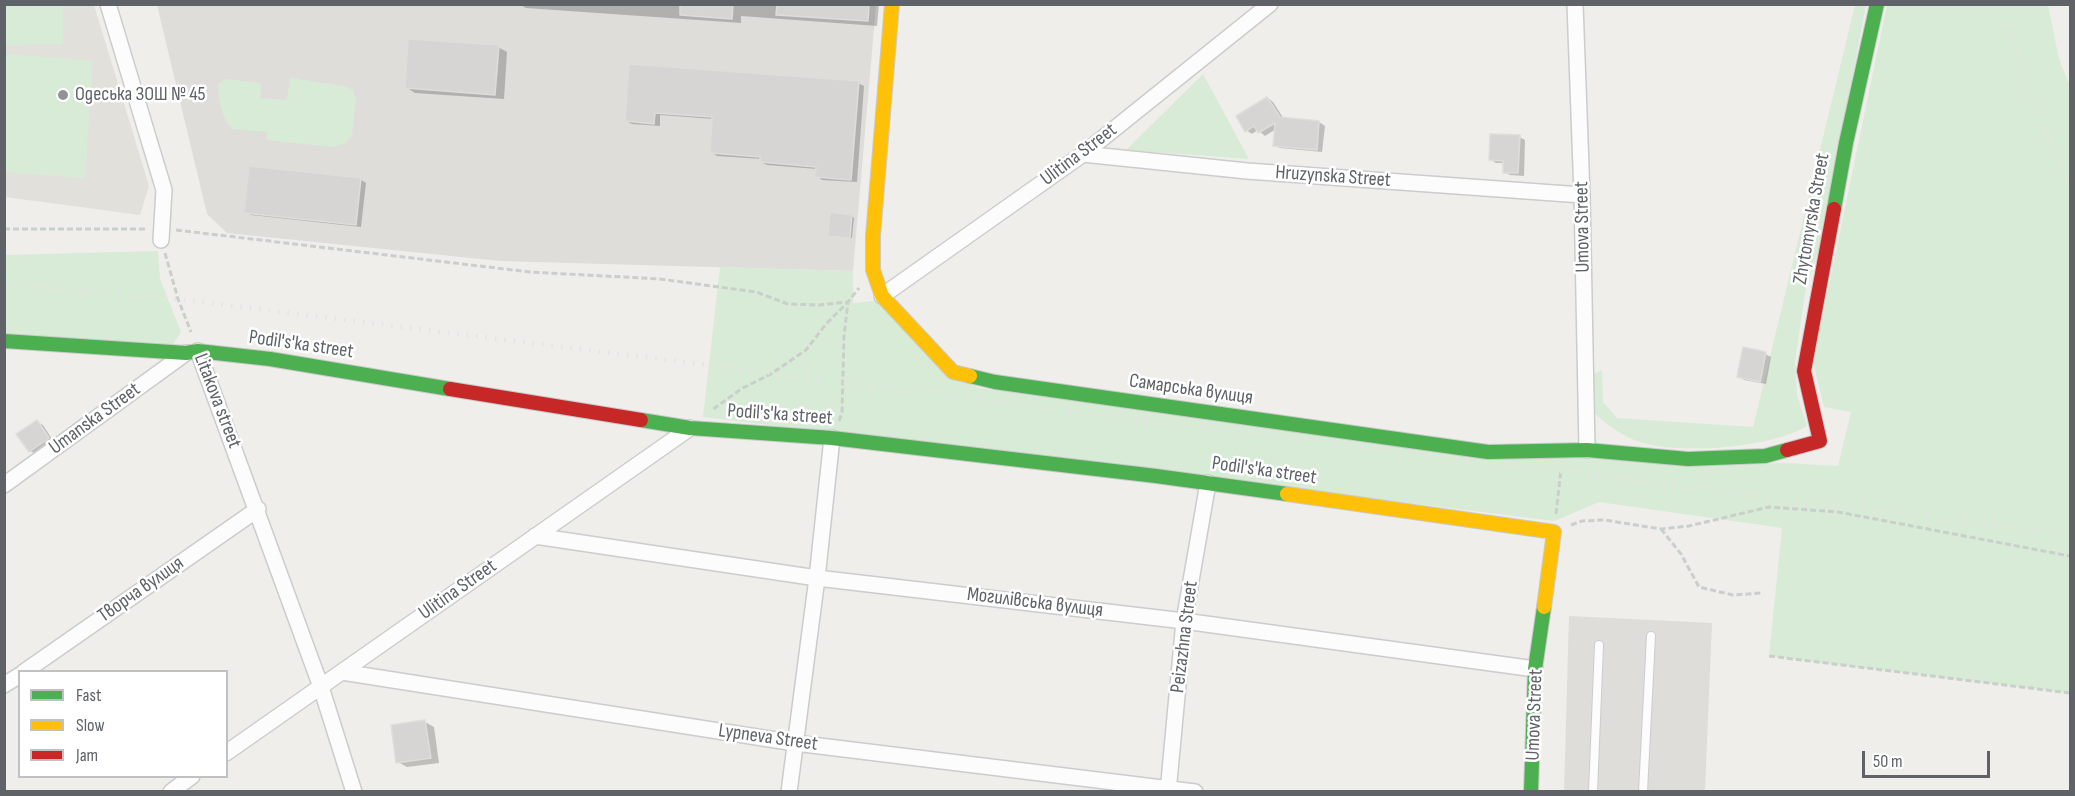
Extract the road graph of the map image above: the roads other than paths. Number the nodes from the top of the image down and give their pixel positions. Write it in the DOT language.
graph roads {
  1 [pos="108,4"];
  2 [pos="892,4"];
  3 [pos="1270,4"];
  4 [pos="1575,4"];
  5 [pos="1877,4"];
  6 [pos="1083,154"];
  7 [pos="1582,195"];
  8 [pos="162,235"];
  9 [pos="882,296"];
  10 [pos="4,341"];
  11 [pos="192,352"];
  12 [pos="690,429"];
  13 [pos="832,438"];
  14 [pos="1820,441"];
  15 [pos="1587,450"];
  16 [pos="1208,483"];
  17 [pos="4,485"];
  18 [pos="258,509"];
  19 [pos="1554,532"];
  20 [pos="535,536"];
  21 [pos="817,578"];
  22 [pos="1184,621"];
  23 [pos="1651,636"];
  24 [pos="1599,645"];
  25 [pos="1535,669"];
  26 [pos="27,670"];
  27 [pos="342,672"];
  28 [pos="18,676"];
  29 [pos="4,685"];
  30 [pos="321,687"];
  31 [pos="795,743"];
  32 [pos="228,752"];
  33 [pos="191,778"];
  34 [pos="1168,790"];
  35 [pos="171,792"];
  36 [pos="354,792"];
  37 [pos="789,792"];
  38 [pos="1195,792"];
  39 [pos="1532,792"];
  40 [pos="1593,792"];
  41 [pos="1644,792"];
  1 -- 8 [label="street"];
  2 -- 9 [label="street, Самарська вулиця"];
  3 -- 6 [label="street, Ulitina Street"];
  4 -- 7 [label="street, Umova Street"];
  5 -- 14 [label="street, Zhytomyrska Street"];
  6 -- 7 [label="street, Hruzynska Street"];
  6 -- 9 [label="street, Ulitina Street"];
  7 -- 15 [label="street, Umova Street"];
  9 -- 15 [label="street, Самарська вулиця"];
  10 -- 11 [label="street, Podil's'ka street"];
  11 -- 12 [label="street, Podil's'ka street"];
  11 -- 17 [label="street, Umanska Street"];
  11 -- 18 [label="street, Litakova street"];
  12 -- 13 [label="street, Podil's'ka street"];
  12 -- 20 [label="street, Ulitina Street"];
  13 -- 16 [label="street, Podil's'ka street"];
  13 -- 21 [label="street"];
  14 -- 15 [label="street, Самарська вулиця"];
  16 -- 19 [label="street, Podil's'ka street"];
  16 -- 22 [label="street, Peizazhna Street"];
  18 -- 26 [label="street, Творча вулиця"];
  18 -- 30 [label="street, Litakova street"];
  19 -- 25 [label="street, Umova Street"];
  20 -- 21 [label="street, Могилівська вулиця"];
  20 -- 27 [label="street, Ulitina Street"];
  21 -- 22 [label="street, Могилівська вулиця"];
  21 -- 31 [label="street"];
  22 -- 25 [label="street, Могилівська вулиця"];
  22 -- 34 [label="street, Peizazhna Street"];
  23 -- 41 [label="lane"];
  24 -- 40 [label="lane"];
  25 -- 39 [label="street, Umova Street"];
  27 -- 30 [label="street, Ulitina Street"];
  27 -- 31 [label="street, Lypneva Street"];
  28 -- 29 [label="street"];
  30 -- 32 [label="street, Ulitina Street"];
  30 -- 36 [label="street, Litakova street"];
  31 -- 34 [label="street, Lypneva Street"];
  31 -- 37 [label="street"];
  33 -- 35 [label="street"];
  34 -- 38 [label="street, Lypneva Street"];
}
